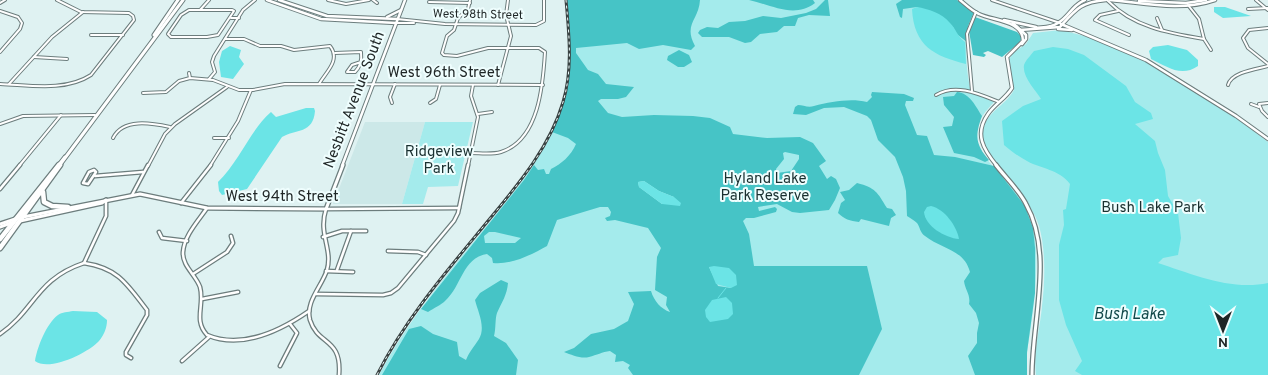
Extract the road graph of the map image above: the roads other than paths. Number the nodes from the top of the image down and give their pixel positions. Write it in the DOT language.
graph roads {
  1 [pos="5,0"];
  2 [pos="57,0"];
  3 [pos="178,0"];
  4 [pos="183,0"];
  5 [pos="208,0"];
  6 [pos="255,0"];
  7 [pos="266,0"];
  8 [pos="279,0"];
  9 [pos="328,0"];
  10 [pos="368,0"];
  11 [pos="373,0"];
  12 [pos="405,0"];
  13 [pos="508,0"];
  14 [pos="544,0"];
  15 [pos="960,0"];
  16 [pos="992,0"];
  17 [pos="1085,0"];
  18 [pos="1108,0"];
  19 [pos="1131,0"];
  20 [pos="1206,0"];
  21 [pos="1215,0"];
  22 [pos="1256,0"];
  23 [pos="470,1"];
  24 [pos="429,2"];
  25 [pos="0,3"];
  26 [pos="377,3"];
  27 [pos="1188,5"];
  28 [pos="401,9"];
  29 [pos="1248,9"];
  30 [pos="1267,9"];
  31 [pos="200,10"];
  32 [pos="0,11"];
  33 [pos="1118,11"];
  34 [pos="83,12"];
  35 [pos="976,12"];
  36 [pos="231,18"];
  37 [pos="238,18"];
  38 [pos="1157,18"];
  39 [pos="381,19"];
  40 [pos="1004,20"];
  41 [pos="396,21"];
  42 [pos="456,24"];
  43 [pos="1061,24"];
  44 [pos="508,25"];
  45 [pos="1268,28"];
  46 [pos="1021,29"];
  47 [pos="1039,29"];
  48 [pos="1052,29"];
  49 [pos="1162,30"];
  50 [pos="1084,33"];
  51 [pos="91,35"];
  52 [pos="1129,35"];
  53 [pos="123,36"];
  54 [pos="1027,37"];
  55 [pos="153,38"];
  56 [pos="225,39"];
  57 [pos="1204,40"];
  58 [pos="507,48"];
  59 [pos="1015,48"];
  60 [pos="1211,50"];
  61 [pos="0,52"];
  62 [pos="335,54"];
  63 [pos="34,57"];
  64 [pos="66,58"];
  65 [pos="362,62"];
  66 [pos="1268,65"];
  67 [pos="189,73"];
  68 [pos="190,78"];
  69 [pos="209,79"];
  70 [pos="0,84"];
  71 [pos="9,84"];
  72 [pos="319,84"];
  73 [pos="373,84"];
  74 [pos="395,84"];
  75 [pos="440,84"];
  76 [pos="473,85"];
  77 [pos="498,85"];
  78 [pos="543,85"];
  79 [pos="1228,85"];
  80 [pos="227,87"];
  81 [pos="251,90"];
  82 [pos="972,91"];
  83 [pos="143,93"];
  84 [pos="936,95"];
  85 [pos="999,102"];
  86 [pos="392,103"];
  87 [pos="430,103"];
  88 [pos="1251,104"];
  89 [pos="1268,104"];
  90 [pos="1259,105"];
  91 [pos="492,112"];
  92 [pos="478,114"];
  93 [pos="61,115"];
  94 [pos="95,115"];
  95 [pos="1268,116"];
  96 [pos="0,124"];
  97 [pos="171,127"];
  98 [pos="113,138"];
  99 [pos="214,138"];
  100 [pos="229,138"];
  101 [pos="1268,139"];
  102 [pos="470,153"];
  103 [pos="65,157"];
  104 [pos="144,172"];
  105 [pos="95,176"];
  106 [pos="46,186"];
  107 [pos="0,189"];
  108 [pos="132,195"];
  109 [pos="106,200"];
  110 [pos="181,202"];
  111 [pos="207,208"];
  112 [pos="459,208"];
  113 [pos="67,209"];
  114 [pos="326,209"];
  115 [pos="20,219"];
  116 [pos="13,223"];
  117 [pos="0,226"];
  118 [pos="351,231"];
  119 [pos="366,231"];
  120 [pos="159,232"];
  121 [pos="231,236"];
  122 [pos="323,236"];
  123 [pos="0,239"];
  124 [pos="187,241"];
  125 [pos="0,248"];
  126 [pos="388,252"];
  127 [pos="426,255"];
  128 [pos="84,263"];
  129 [pos="337,270"];
  130 [pos="326,271"];
  131 [pos="353,272"];
  132 [pos="194,274"];
  133 [pos="238,292"];
  134 [pos="316,294"];
  135 [pos="202,299"];
  136 [pos="310,311"];
  137 [pos="290,324"];
  138 [pos="0,334"];
  139 [pos="209,336"];
  140 [pos="131,358"];
  141 [pos="182,361"];
  142 [pos="280,366"];
  143 [pos="339,375"];
  144 [pos="1032,375"];
  1 -- 25 [label="street"];
  2 -- 34 [label="street"];
  3 -- 55 [label="main road"];
  4 -- 55 [label="main road"];
  5 -- 31 [label="street"];
  6 -- 37 [label="street"];
  7 -- 41 [label="street, West 98th Street"];
  8 -- 39 [label="street, West 98th Street"];
  9 -- 10 [label="street"];
  11 -- 26 [label="street"];
  12 -- 28 [label="street, Nesbitt Avenue South"];
  13 -- 44 [label="street"];
  14 -- 44 [label="street, West 98th Street"];
  15 -- 35 [label="street"];
  16 -- 43 [label="street"];
  17 -- 43 [label="street"];
  18 -- 27 [label="street"];
  18 -- 33 [label="street"];
  18 -- 43 [label="street"];
  19 -- 20 [label="street"];
  21 -- 27 [label="street"];
  22 -- 30 [label="street"];
  23 -- 24 [label="street"];
  23 -- 42 [label="street"];
  27 -- 57 [label="street"];
  28 -- 39 [label="street"];
  28 -- 41 [label="street, Nesbitt Avenue South"];
  29 -- 30 [label="street"];
  31 -- 36 [label="street"];
  31 -- 36 [label="street"];
  32 -- 61 [label="street"];
  33 -- 49 [label="street"];
  33 -- 52 [label="street"];
  34 -- 53 [label="street"];
  34 -- 63 [label="street"];
  35 -- 40 [label="street"];
  35 -- 46 [label="street"];
  35 -- 82 [label="street"];
  36 -- 37 [label="street"];
  37 -- 56 [label="street"];
  38 -- 49 [label="street"];
  39 -- 41 [label="street, West 98th Street"];
  40 -- 46 [label="street"];
  40 -- 47 [label="street"];
  41 -- 42 [label="street, West 98th Street"];
  41 -- 73 [label="street, Nesbitt Avenue South"];
  42 -- 44 [label="street, West 98th Street"];
  42 -- 58 [label="street"];
  43 -- 47 [label="street"];
  43 -- 48 [label="street"];
  43 -- 50 [label="street"];
  44 -- 58 [label="street"];
  45 -- 66 [label="street"];
  46 -- 47 [label="street"];
  46 -- 54 [label="street"];
  46 -- 59 [label="street"];
  47 -- 48 [label="street"];
  47 -- 54 [label="street"];
  48 -- 50 [label="street"];
  49 -- 57 [label="street"];
  50 -- 101 [label="street"];
  51 -- 53 [label="street"];
  53 -- 71 [label="street"];
  54 -- 59 [label="street"];
  55 -- 94 [label="main road"];
  56 -- 62 [label="street"];
  56 -- 69 [label="street"];
  57 -- 60 [label="street"];
  58 -- 77 [label="street"];
  58 -- 78 [label="street"];
  59 -- 85 [label="street"];
  62 -- 65 [label="street"];
  62 -- 72 [label="street"];
  63 -- 64 [label="street"];
  63 -- 71 [label="street"];
  65 -- 65 [label="street"];
  66 -- 79 [label="street"];
  67 -- 68 [label="street"];
  68 -- 69 [label="street"];
  68 -- 83 [label="street"];
  69 -- 80 [label="street, West 96th Street"];
  70 -- 71 [label="street"];
  72 -- 73 [label="street, West 96th Street"];
  72 -- 81 [label="street, West 96th Street"];
  73 -- 74 [label="street, West 96th Street"];
  73 -- 114 [label="street, Nesbitt Avenue South"];
  74 -- 75 [label="street, West 96th Street"];
  74 -- 86 [label="street"];
  75 -- 76 [label="street, West 96th Street"];
  75 -- 87 [label="street"];
  76 -- 77 [label="street, West 96th Street"];
  76 -- 92 [label="street"];
  77 -- 78 [label="street, West 96th Street"];
  78 -- 102 [label="street"];
  80 -- 81 [label="street, West 96th Street"];
  80 -- 97 [label="street"];
  81 -- 100 [label="street"];
  82 -- 84 [label="street"];
  82 -- 85 [label="street"];
  85 -- 144 [label="street"];
  88 -- 90 [label="street"];
  89 -- 90 [label="street"];
  90 -- 95 [label="street"];
  91 -- 92 [label="street"];
  92 -- 102 [label="street"];
  93 -- 94 [label="street"];
  93 -- 96 [label="street"];
  93 -- 107 [label="street"];
  94 -- 103 [label="main road"];
  97 -- 98 [label="street"];
  97 -- 104 [label="street"];
  99 -- 100 [label="street"];
  100 -- 110 [label="street"];
  102 -- 112 [label="street"];
  103 -- 106 [label="main road"];
  103 -- 115 [label="main road"];
  104 -- 105 [label="street"];
  104 -- 108 [label="street"];
  105 -- 105 [label="street"];
  106 -- 113 [label="main road"];
  106 -- 115 [label="main road"];
  108 -- 109 [label="street, West 94th Street"];
  108 -- 110 [label="street, West 94th Street"];
  109 -- 113 [label="street, West 94th Street"];
  109 -- 128 [label="street"];
  110 -- 111 [label="street, West 94th Street"];
  111 -- 114 [label="street, West 94th Street"];
  111 -- 124 [label="street"];
  112 -- 114 [label="street, West 94th Street"];
  112 -- 127 [label="street"];
  113 -- 115 [label="street, West 94th Street"];
  114 -- 122 [label="street"];
  115 -- 116 [label="main road"];
  115 -- 117 [label="street, West 94th Street"];
  115 -- 125 [label="main road"];
  116 -- 117 [label="street"];
  116 -- 123 [label="main road"];
  118 -- 119 [label="street"];
  118 -- 122 [label="street"];
  118 -- 129 [label="street"];
  120 -- 124 [label="street"];
  121 -- 132 [label="street"];
  122 -- 130 [label="street"];
  124 -- 132 [label="street"];
  126 -- 127 [label="street"];
  127 -- 134 [label="street"];
  128 -- 138 [label="street"];
  128 -- 140 [label="street"];
  129 -- 130 [label="street"];
  129 -- 131 [label="street"];
  130 -- 134 [label="street"];
  132 -- 135 [label="street"];
  133 -- 135 [label="street"];
  134 -- 136 [label="street"];
  135 -- 139 [label="street"];
  136 -- 137 [label="street"];
  136 -- 143 [label="street"];
  137 -- 139 [label="street"];
  137 -- 142 [label="street"];
  139 -- 141 [label="street"];
}
